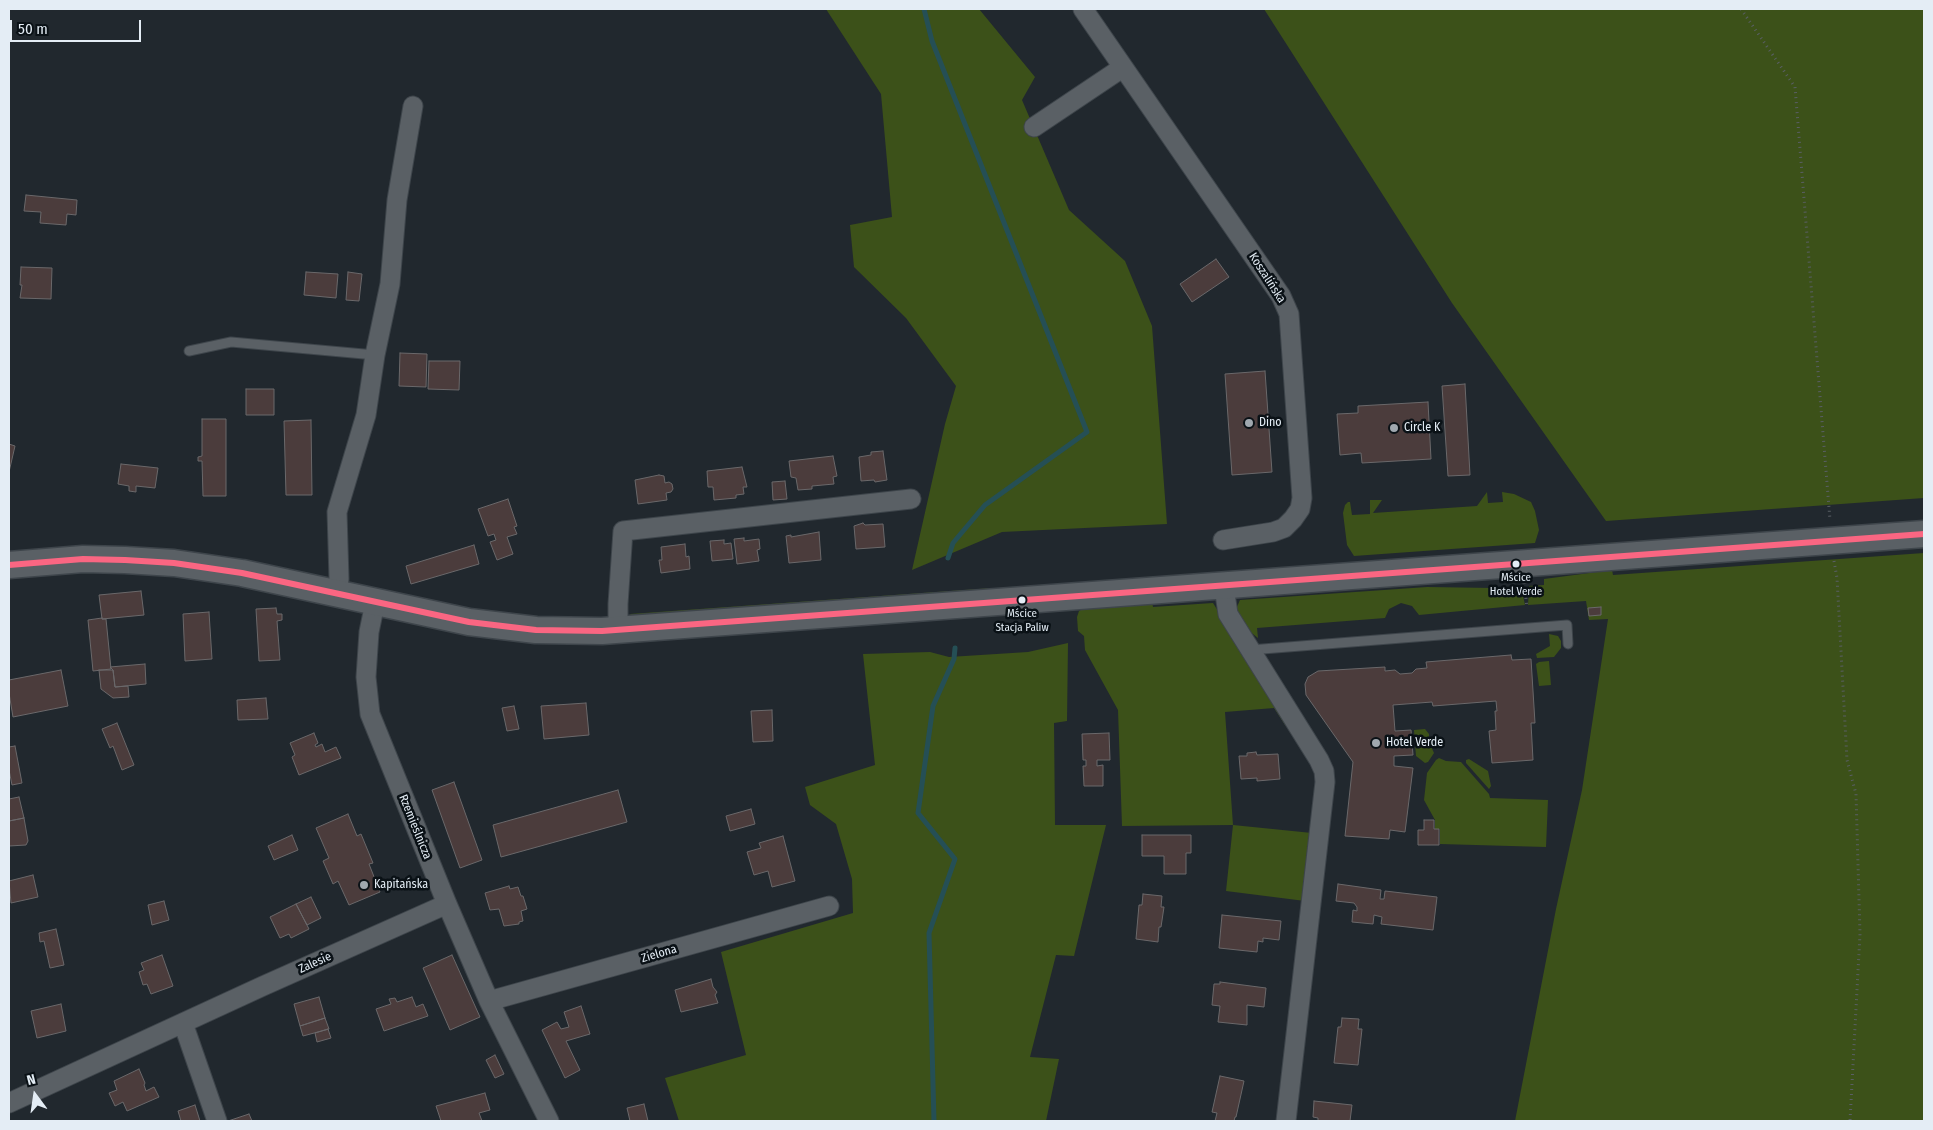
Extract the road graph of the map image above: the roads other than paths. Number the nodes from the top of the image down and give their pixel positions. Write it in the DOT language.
graph roads {
  1 [pos="1083,9"];
  2 [pos="1122,68"];
  3 [pos="413,106"];
  4 [pos="1034,127"];
  5 [pos="189,351"];
  6 [pos="375,355"];
  7 [pos="911,499"];
  8 [pos="1924,534"];
  9 [pos="1223,540"];
  10 [pos="9,565"];
  11 [pos="1224,587"];
  12 [pos="337,594"];
  13 [pos="375,603"];
  14 [pos="618,630"];
  15 [pos="1568,644"];
  16 [pos="1250,650"];
  17 [pos="447,904"];
  18 [pos="829,906"];
  19 [pos="489,1001"];
  20 [pos="183,1023"];
  21 [pos="9,1103"];
  22 [pos="217,1121"];
  23 [pos="549,1121"];
  24 [pos="1286,1121"];
  1 -- 2 [label="street, Koszalińska"];
  2 -- 4 [label="street"];
  2 -- 9 [label="street, Koszalińska"];
  3 -- 6 [label="street"];
  5 -- 6 [label="lane"];
  6 -- 12 [label="street"];
  7 -- 14 [label="street"];
  8 -- 11 [label="main road"];
  10 -- 12 [label="main road"];
  11 -- 14 [label="main road"];
  11 -- 16 [label="street"];
  12 -- 13 [label="main road"];
  13 -- 14 [label="main road"];
  13 -- 17 [label="street, Rzemieślnicza"];
  15 -- 16 [label="lane"];
  16 -- 24 [label="street"];
  17 -- 19 [label="street, Rzemieślnicza"];
  17 -- 20 [label="street, Zalesie"];
  18 -- 19 [label="street, Zielona"];
  19 -- 23 [label="street, Rzemieślnicza"];
  20 -- 21 [label="street, Zalesie"];
  20 -- 22 [label="street"];
}
